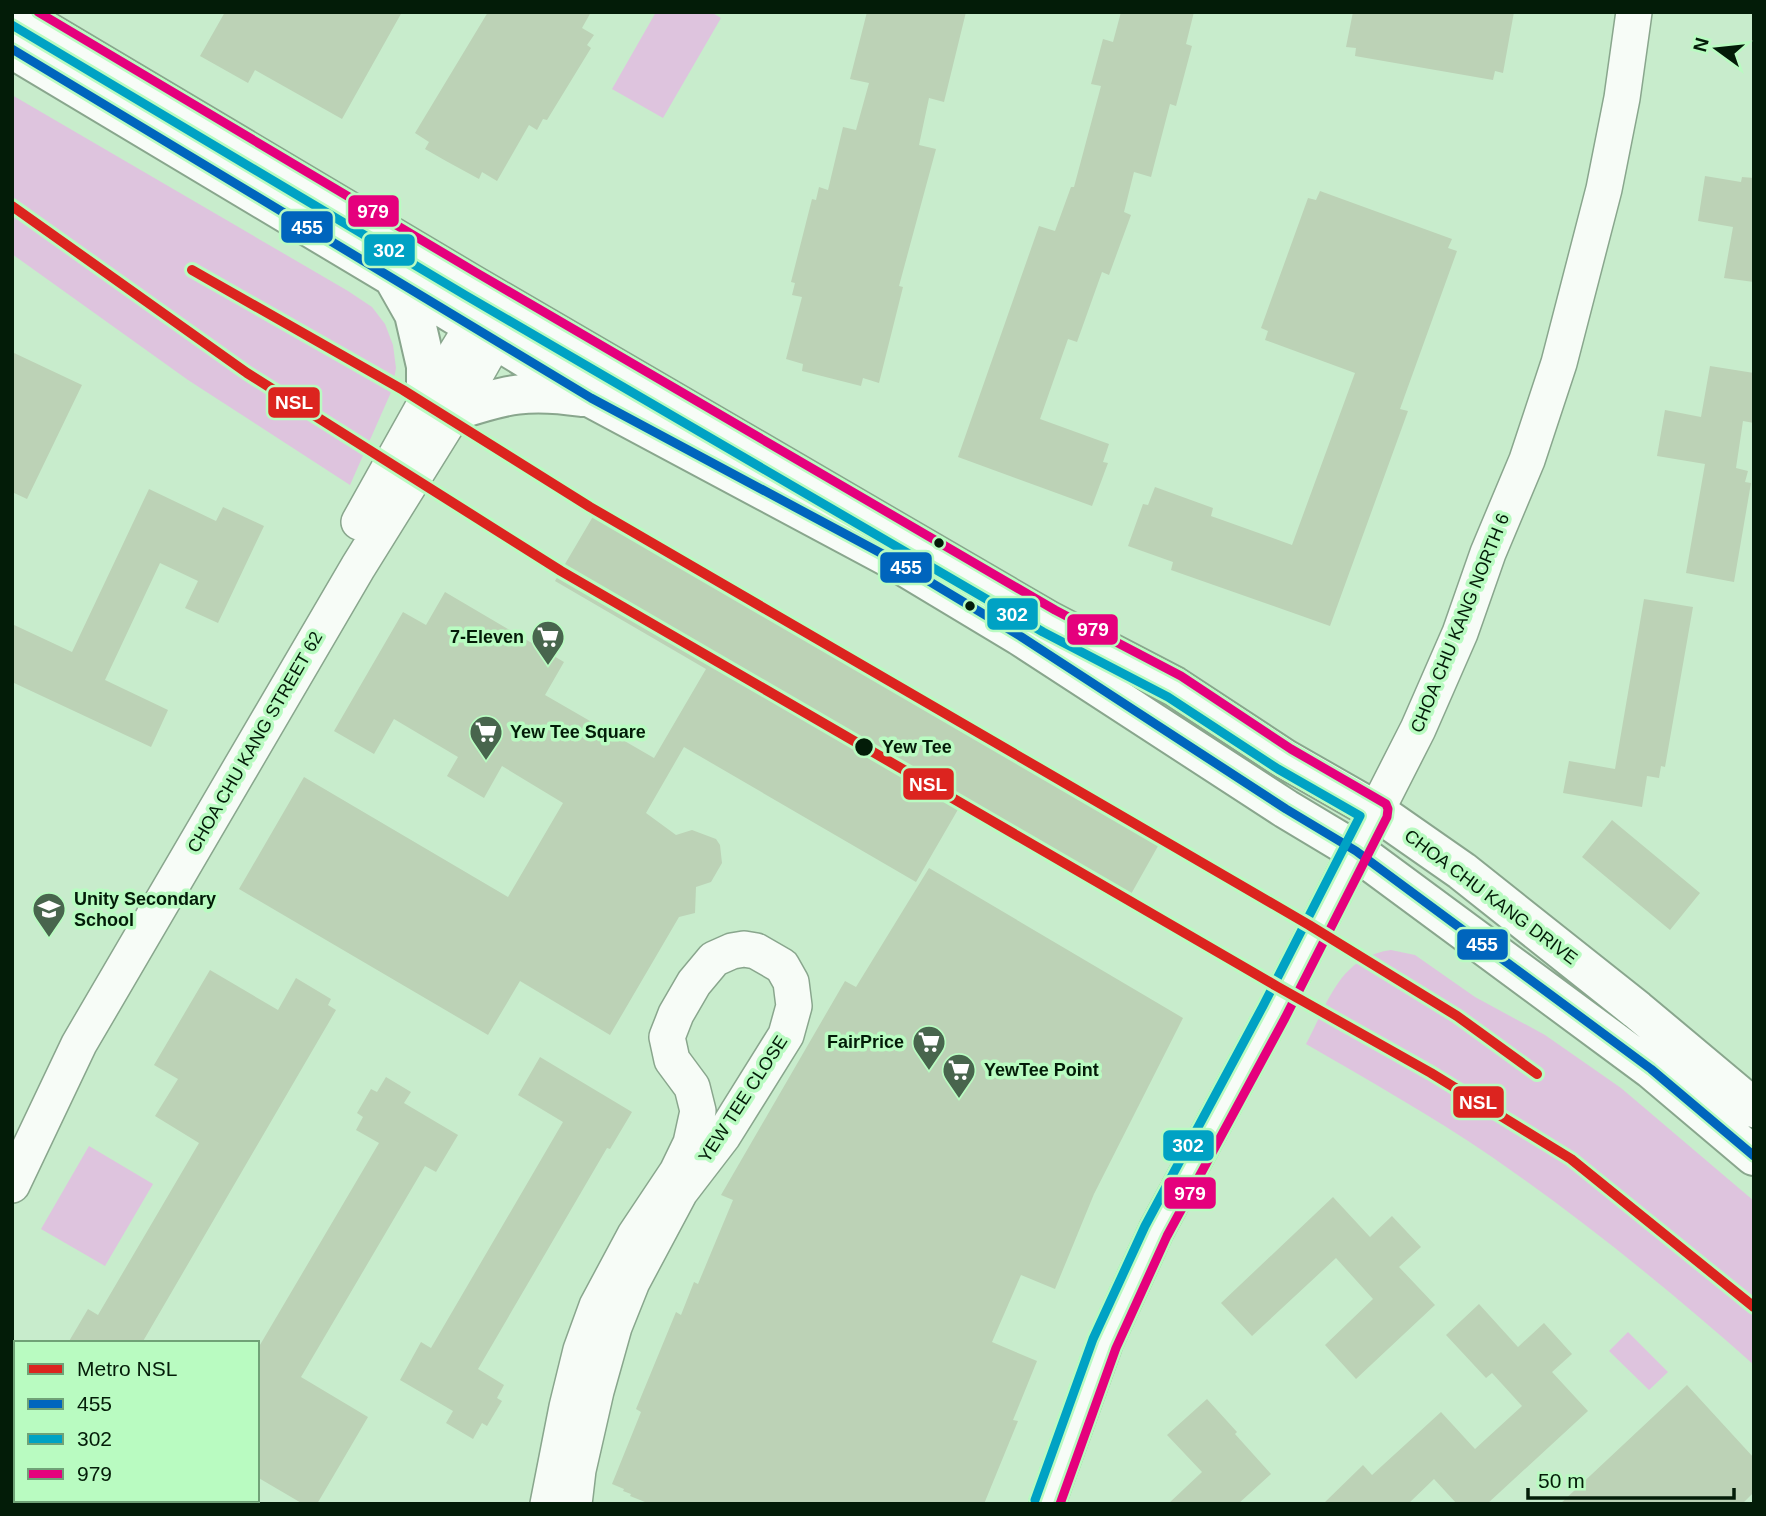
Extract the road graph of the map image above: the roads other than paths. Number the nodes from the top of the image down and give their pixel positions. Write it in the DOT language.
graph roads {
  1 [pos="14,12"];
  2 [pos="1634,12"];
  3 [pos="12,49"];
  4 [pos="393,277"];
  5 [pos="494,317"];
  6 [pos="591,398"];
  7 [pos="441,407"];
  8 [pos="1376,811"];
  9 [pos="1356,851"];
  10 [pos="1754,1108"];
  11 [pos="12,1131"];
  12 [pos="1754,1156"];
  13 [pos="12,1185"];
  14 [pos="548,1504"];
  15 [pos="574,1504"];
  16 [pos="1047,1504"];
  1 -- 5 [label="main road, CHOA CHU KANG DRIVE"];
  2 -- 8 [label="street, CHOA CHU KANG NORTH 6"];
  3 -- 4 [label="main road, CHOA CHU KANG DRIVE"];
  4 -- 5 [label="main road, CHOA CHU KANG DRIVE"];
  4 -- 7 [label="main road"];
  5 -- 6 [label="main road, CHOA CHU KANG DRIVE"];
  5 -- 7 [label="street, CHOA CHU KANG STREET 62"];
  5 -- 8 [label="main road, CHOA CHU KANG DRIVE"];
  6 -- 7 [label="main road"];
  6 -- 9 [label="main road, CHOA CHU KANG DRIVE"];
  7 -- 11 [label="street, CHOA CHU KANG STREET 62"];
  7 -- 13 [label="street, CHOA CHU KANG STREET 62"];
  8 -- 9 [label="street, CHOA CHU KANG NORTH 6"];
  8 -- 10 [label="main road, CHOA CHU KANG DRIVE"];
  9 -- 12 [label="main road, CHOA CHU KANG DRIVE"];
  9 -- 16 [label="street, CHOA CHU KANG NORTH 6"];
  14 -- 15 [label="street, YEW TEE CLOSE"];
}
